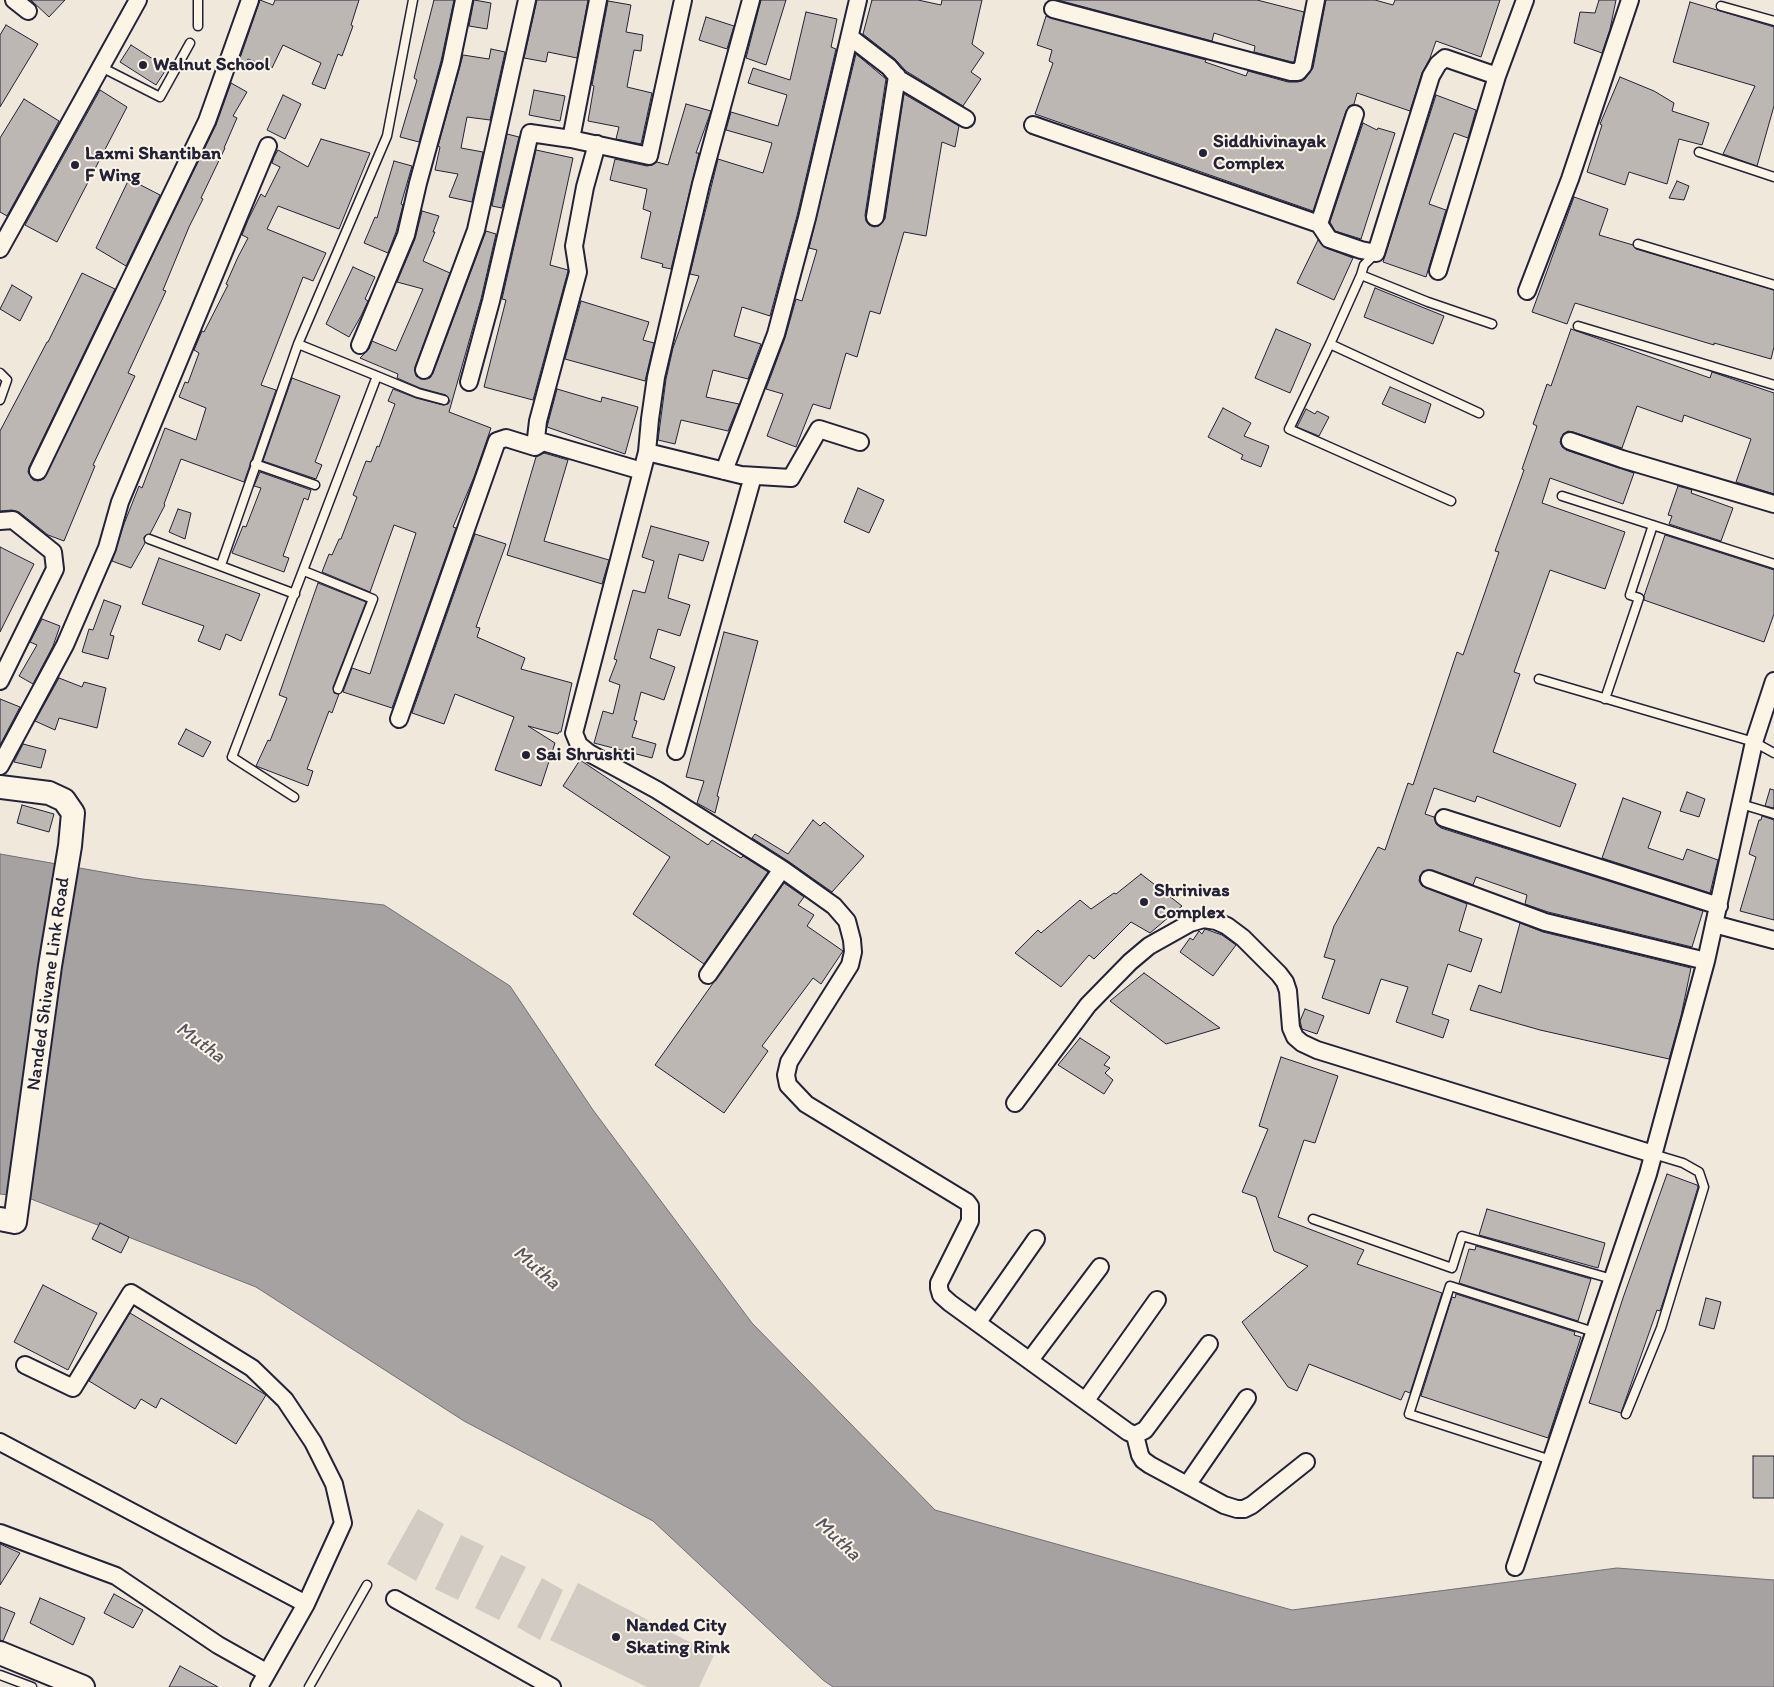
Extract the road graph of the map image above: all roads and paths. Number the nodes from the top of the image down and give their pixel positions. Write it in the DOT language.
graph roads {
  1 [pos="14,0"];
  2 [pos="138,0"];
  3 [pos="198,0"];
  4 [pos="250,0"];
  5 [pos="413,0"];
  6 [pos="464,0"];
  7 [pos="527,0"];
  8 [pos="598,0"];
  9 [pos="683,0"];
  10 [pos="751,0"];
  11 [pos="858,0"];
  12 [pos="1316,0"];
  13 [pos="1525,0"];
  14 [pos="1630,0"];
  15 [pos="1721,6"];
  16 [pos="1053,9"];
  17 [pos="28,11"];
  18 [pos="1774,21"];
  19 [pos="198,26"];
  20 [pos="850,37"];
  21 [pos="190,43"];
  22 [pos="101,67"];
  23 [pos="897,76"];
  24 [pos="1497,76"];
  25 [pos="1355,114"];
  26 [pos="966,119"];
  27 [pos="1033,125"];
  28 [pos="571,139"];
  29 [pos="597,144"];
  30 [pos="268,146"];
  31 [pos="1699,152"];
  32 [pos="1774,177"];
  33 [pos="875,217"];
  34 [pos="1319,224"];
  35 [pos="1638,244"];
  36 [pos="0,249"];
  37 [pos="1376,253"];
  38 [pos="1438,271"];
  39 [pos="1360,276"];
  40 [pos="1774,286"];
  41 [pos="1527,291"];
  42 [pos="1492,324"];
  43 [pos="1578,326"];
  44 [pos="298,344"];
  45 [pos="1330,344"];
  46 [pos="360,345"];
  47 [pos="424,370"];
  48 [pos="0,373"];
  49 [pos="377,376"];
  50 [pos="469,382"];
  51 [pos="1774,385"];
  52 [pos="0,400"];
  53 [pos="444,400"];
  54 [pos="1479,412"];
  55 [pos="1570,441"];
  56 [pos="860,442"];
  57 [pos="536,447"];
  58 [pos="647,452"];
  59 [pos="255,464"];
  60 [pos="38,471"];
  61 [pos="642,471"];
  62 [pos="724,471"];
  63 [pos="753,476"];
  64 [pos="315,485"];
  65 [pos="1562,496"];
  66 [pos="1451,501"];
  67 [pos="1774,504"];
  68 [pos="0,522"];
  69 [pos="1653,525"];
  70 [pos="149,539"];
  71 [pos="1774,564"];
  72 [pos="221,565"];
  73 [pos="304,571"];
  74 [pos="295,594"];
  75 [pos="1539,679"];
  76 [pos="0,681"];
  77 [pos="1774,681"];
  78 [pos="338,689"];
  79 [pos="1605,699"];
  80 [pos="399,719"];
  81 [pos="1754,742"];
  82 [pos="676,751"];
  83 [pos="1774,753"];
  84 [pos="0,766"];
  85 [pos="0,787"];
  86 [pos="294,797"];
  87 [pos="1741,804"];
  88 [pos="1774,814"];
  89 [pos="1444,818"];
  90 [pos="782,870"];
  91 [pos="1429,879"];
  92 [pos="1719,906"];
  93 [pos="1714,924"];
  94 [pos="1774,940"];
  95 [pos="1706,961"];
  96 [pos="708,975"];
  97 [pos="1015,1103"];
  98 [pos="1653,1154"];
  99 [pos="0,1219"];
  100 [pos="1313,1219"];
  101 [pos="1036,1239"];
  102 [pos="1100,1267"];
  103 [pos="1612,1279"];
  104 [pos="1157,1300"];
  105 [pos="978,1322"];
  106 [pos="1594,1332"];
  107 [pos="1209,1344"];
  108 [pos="1030,1360"];
  109 [pos="24,1365"];
  110 [pos="1247,1398"];
  111 [pos="1086,1400"];
  112 [pos="1626,1414"];
  113 [pos="1135,1435"];
  114 [pos="0,1442"];
  115 [pos="1551,1460"];
  116 [pos="1306,1462"];
  117 [pos="1187,1486"];
  118 [pos="0,1533"];
  119 [pos="1515,1567"];
  120 [pos="368,1585"];
  121 [pos="395,1599"];
  122 [pos="306,1604"];
  123 [pos="0,1653"];
  124 [pos="266,1672"];
  125 [pos="0,1675"];
  126 [pos="32,1687"];
  127 [pos="83,1687"];
  128 [pos="259,1687"];
  129 [pos="309,1687"];
  130 [pos="552,1687"];
  1 -- 17 [label="street"];
  2 -- 22 [label="street"];
  3 -- 19 [label="lane"];
  4 -- 60 [label="street"];
  5 -- 44 [label="lane"];
  6 -- 46 [label="street"];
  7 -- 47 [label="street"];
  8 -- 28 [label="street"];
  9 -- 29 [label="street"];
  10 -- 58 [label="street"];
  11 -- 20 [label="street"];
  12 -- 16 [label="street"];
  13 -- 24 [label="street"];
  14 -- 41 [label="street"];
  15 -- 18 [label="lane"];
  20 -- 23 [label="street"];
  20 -- 62 [label="street"];
  21 -- 22 [label="lane"];
  22 -- 36 [label="street"];
  23 -- 26 [label="street"];
  23 -- 33 [label="street"];
  24 -- 37 [label="street"];
  24 -- 38 [label="street"];
  25 -- 34 [label="street"];
  27 -- 34 [label="street"];
  28 -- 29 [label="street"];
  28 -- 50 [label="street"];
  29 -- 57 [label="street"];
  30 -- 84 [label="street"];
  31 -- 32 [label="lane"];
  34 -- 37 [label="street"];
  35 -- 40 [label="lane"];
  37 -- 39 [label="lane"];
  39 -- 42 [label="lane"];
  39 -- 45 [label="lane"];
  43 -- 51 [label="lane"];
  44 -- 49 [label="lane"];
  44 -- 59 [label="lane"];
  45 -- 54 [label="lane"];
  45 -- 66 [label="lane"];
  48 -- 52 [label="lane"];
  49 -- 53 [label="lane"];
  49 -- 73 [label="lane"];
  55 -- 67 [label="street"];
  56 -- 63 [label="street"];
  57 -- 61 [label="street"];
  57 -- 80 [label="street"];
  58 -- 61 [label="street"];
  58 -- 62 [label="street"];
  59 -- 64 [label="lane"];
  59 -- 72 [label="lane"];
  61 -- 90 [label="street"];
  62 -- 63 [label="street"];
  63 -- 82 [label="street"];
  65 -- 69 [label="lane"];
  68 -- 76 [label="street"];
  69 -- 71 [label="lane"];
  69 -- 79 [label="lane"];
  70 -- 72 [label="lane"];
  72 -- 74 [label="lane"];
  73 -- 74 [label="lane"];
  73 -- 78 [label="lane"];
  74 -- 86 [label="lane"];
  75 -- 79 [label="lane"];
  77 -- 81 [label="street"];
  79 -- 81 [label="lane"];
  81 -- 83 [label="lane"];
  81 -- 87 [label="street"];
  85 -- 99 [label="street, Nanded Shivane Link Road"];
  87 -- 88 [label="lane"];
  87 -- 92 [label="street"];
  89 -- 92 [label="street"];
  90 -- 96 [label="street"];
  90 -- 105 [label="street"];
  91 -- 95 [label="street"];
  92 -- 93 [label="street"];
  93 -- 94 [label="street"];
  93 -- 95 [label="street"];
  95 -- 98 [label="street"];
  97 -- 98 [label="street"];
  98 -- 103 [label="street"];
  98 -- 112 [label="lane"];
  100 -- 103 [label="lane"];
  101 -- 105 [label="street"];
  102 -- 108 [label="street"];
  103 -- 106 [label="street"];
  104 -- 111 [label="street"];
  105 -- 108 [label="street"];
  106 -- 115 [label="street"];
  106 -- 115 [label="lane"];
  107 -- 113 [label="street"];
  108 -- 111 [label="street"];
  109 -- 122 [label="street"];
  110 -- 117 [label="street"];
  111 -- 113 [label="street"];
  113 -- 117 [label="street"];
  114 -- 122 [label="street"];
  115 -- 119 [label="street"];
  116 -- 117 [label="street"];
  118 -- 124 [label="street"];
  120 -- 129 [label="lane"];
  121 -- 130 [label="street"];
  122 -- 124 [label="street"];
  123 -- 127 [label="street"];
  124 -- 128 [label="street"];
  125 -- 126 [label="lane"];
}
